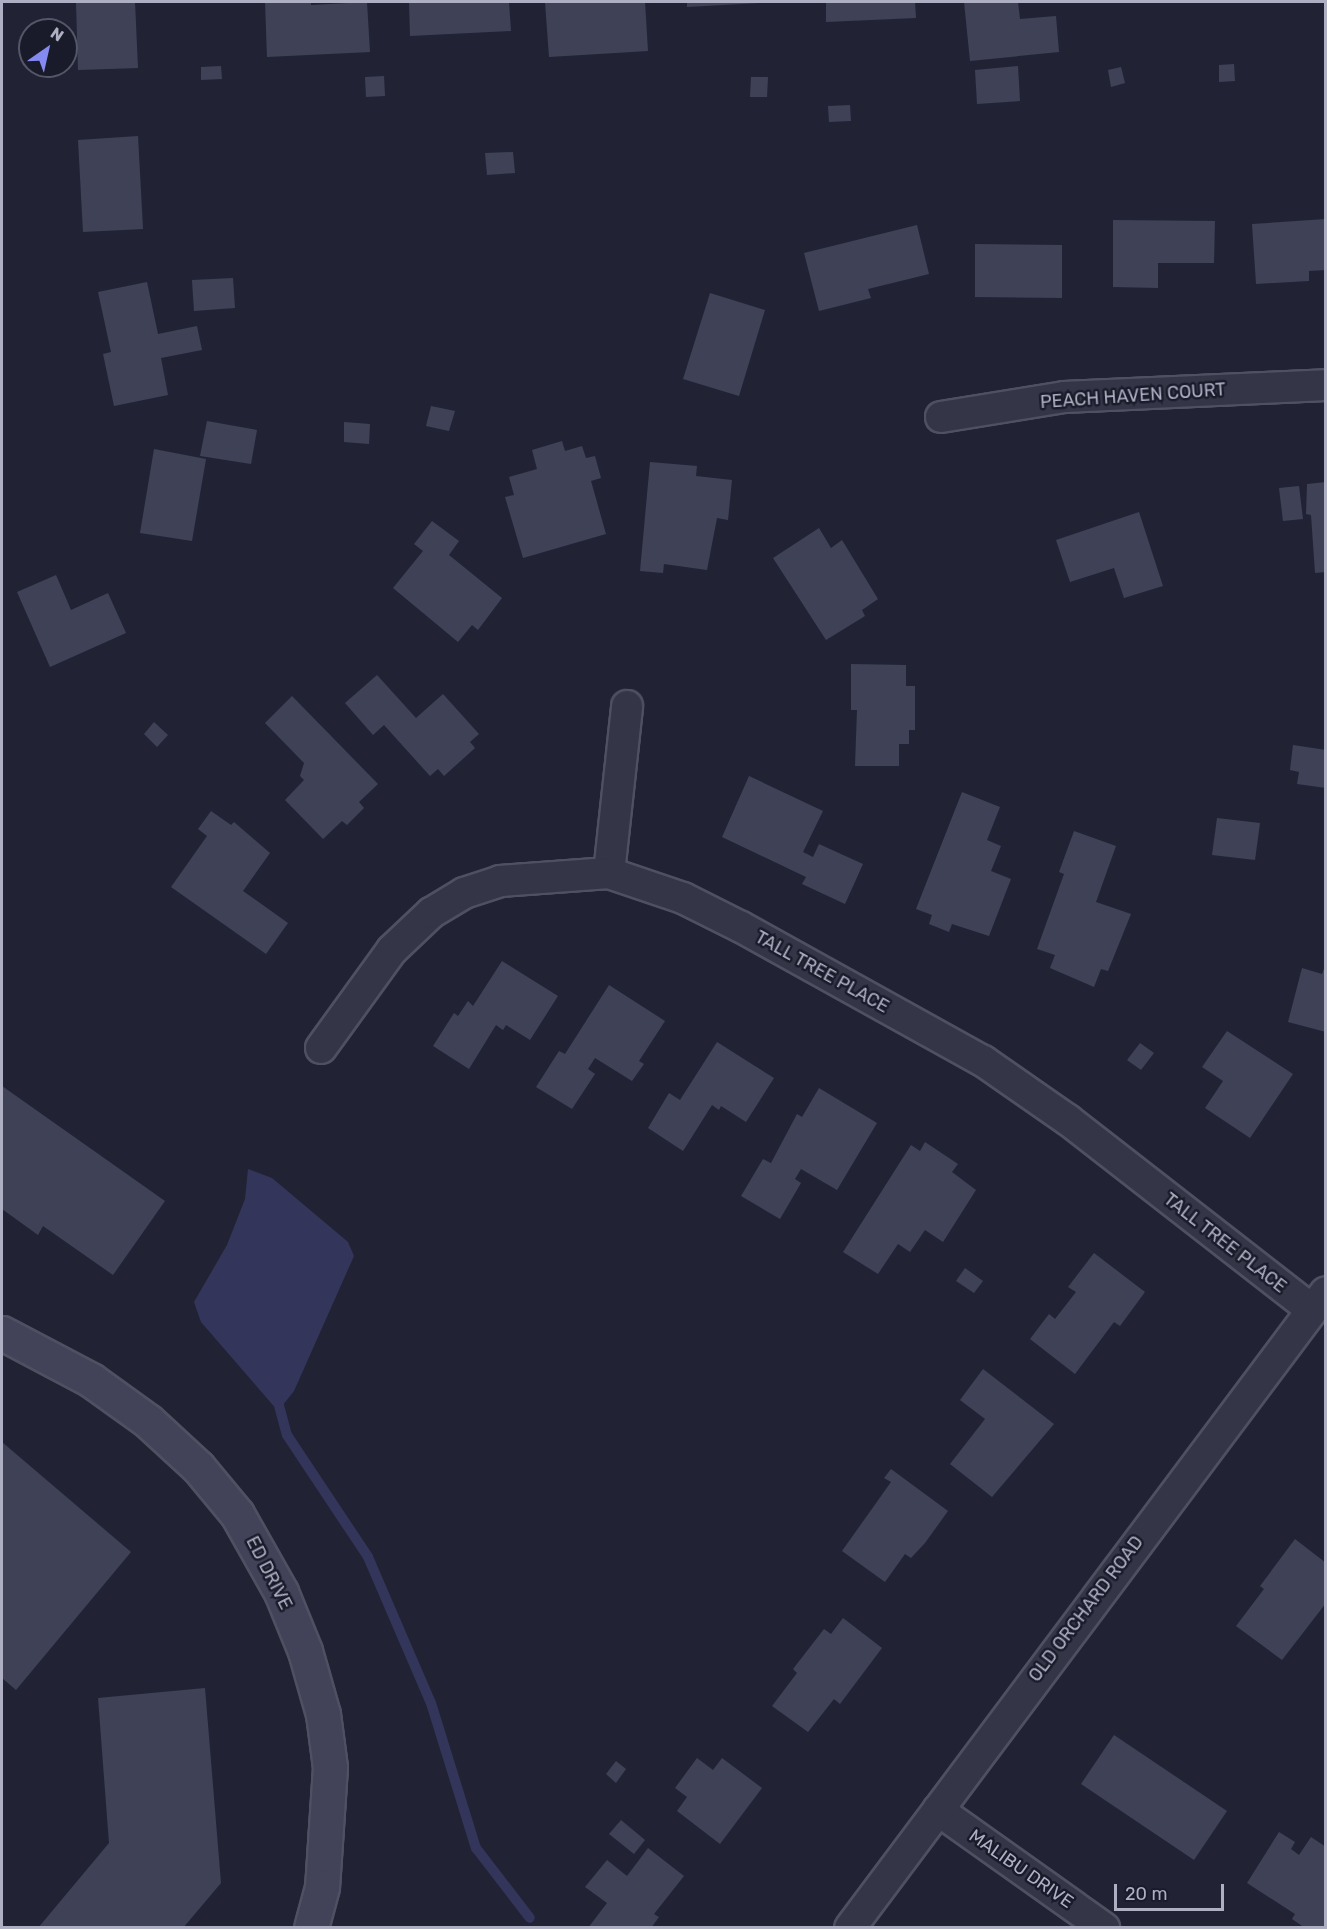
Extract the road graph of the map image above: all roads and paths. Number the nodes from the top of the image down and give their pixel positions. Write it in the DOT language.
graph roads {
  1 [pos="1326,385"];
  2 [pos="941,417"];
  3 [pos="627,706"];
  4 [pos="609,873"];
  5 [pos="321,1048"];
  6 [pos="1319,1301"];
  7 [pos="2,1333"];
  8 [pos="938,1810"];
  9 [pos="311,1928"];
  10 [pos="850,1928"];
  11 [pos="1104,1928"];
  1 -- 2 [label="street, PEACH HAVEN COURT"];
  3 -- 4 [label="street"];
  4 -- 5 [label="street, TALL TREE PLACE"];
  4 -- 6 [label="street, TALL TREE PLACE"];
  6 -- 8 [label="street, OLD ORCHARD ROAD"];
  7 -- 9 [label="street, ED DRIVE"];
  8 -- 10 [label="street, OLD ORCHARD ROAD"];
  8 -- 11 [label="street, MALIBU DRIVE"];
}
